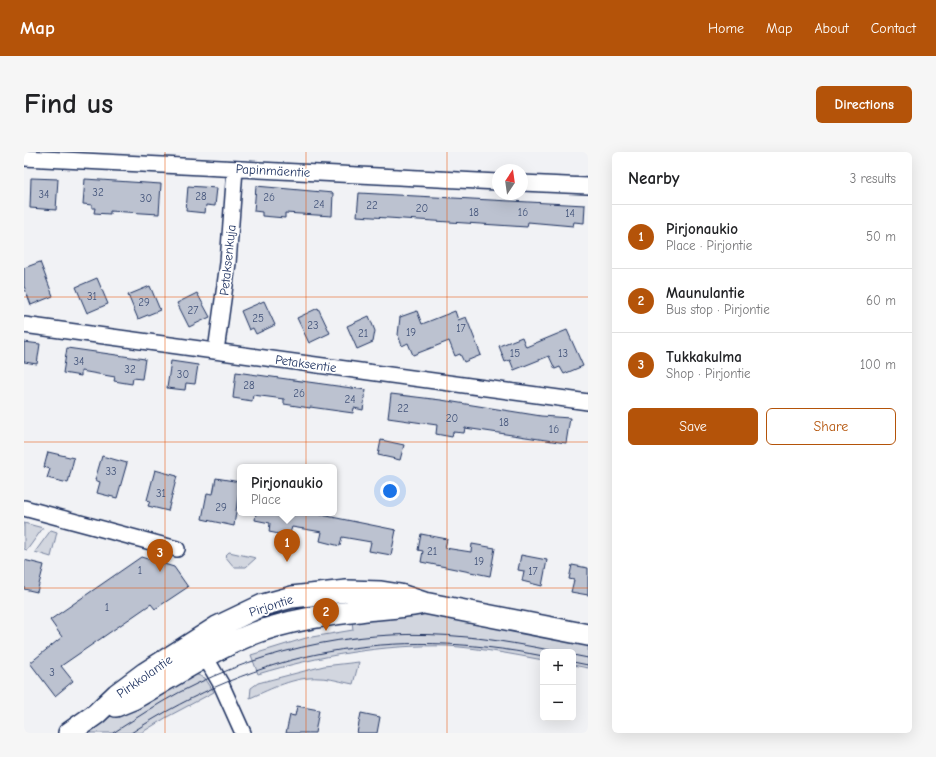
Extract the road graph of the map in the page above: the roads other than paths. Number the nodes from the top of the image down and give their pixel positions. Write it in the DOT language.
graph roads {
  1 [pos="118,157"];
  2 [pos="24,158"];
  3 [pos="235,169"];
  4 [pos="492,182"];
  5 [pos="528,183"];
  6 [pos="588,186"];
  7 [pos="24,325"];
  8 [pos="216,351"];
  9 [pos="588,402"];
  10 [pos="24,508"];
  11 [pos="177,549"];
  12 [pos="588,635"];
  13 [pos="201,649"];
  14 [pos="69,733"];
  15 [pos="243,733"];
  1 -- 2 [label="street, Papinmäentie"];
  1 -- 3 [label="street, Papinmäentie"];
  3 -- 4 [label="street, Papinmäentie"];
  3 -- 8 [label="street, Petaksenkuja"];
  5 -- 6 [label="street"];
  7 -- 8 [label="street, Petaksentie"];
  8 -- 9 [label="street, Petaksentie"];
  10 -- 11 [label="street"];
  12 -- 13 [label="main road, Pirjontie"];
  13 -- 14 [label="main road, Pirkkolantie"];
  13 -- 15 [label="street"];
}
